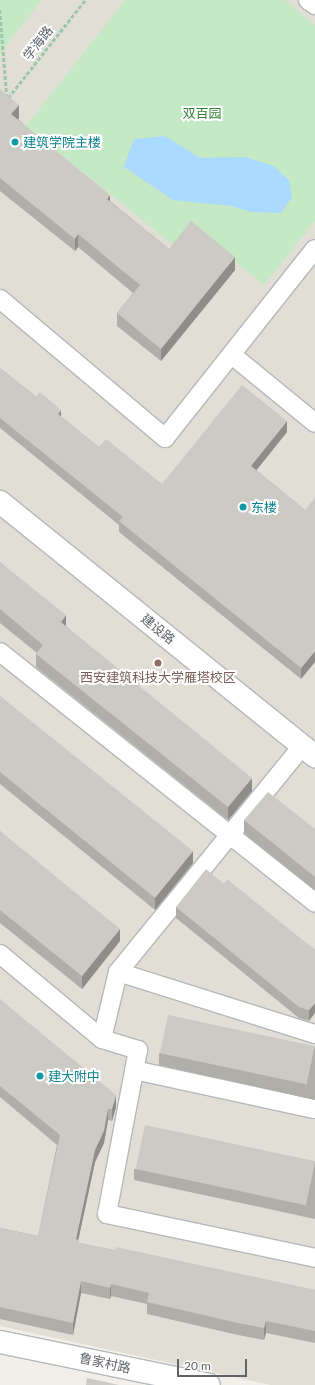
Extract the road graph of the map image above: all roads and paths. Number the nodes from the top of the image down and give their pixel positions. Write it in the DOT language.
graph roads {
  1 [pos="85,0"];
  2 [pos="308,0"];
  3 [pos="315,5"];
  4 [pos="0,10"];
  5 [pos="315,249"];
  6 [pos="0,299"];
  7 [pos="232,355"];
  8 [pos="315,423"];
  9 [pos="0,502"];
  10 [pos="0,652"];
  11 [pos="308,751"];
  12 [pos="230,834"];
  13 [pos="315,903"];
  14 [pos="0,954"];
  15 [pos="118,972"];
  16 [pos="315,1034"];
  17 [pos="102,1039"];
  18 [pos="134,1070"];
  19 [pos="315,1110"];
  20 [pos="315,1258"];
  21 [pos="0,1342"];
  22 [pos="209,1385"];
  1 -- 4 [label="path, 学海路"];
  2 -- 3 [label="street"];
  5 -- 7 [label="street"];
  6 -- 7 [label="street"];
  7 -- 8 [label="street"];
  9 -- 11 [label="street, 建设路"];
  10 -- 12 [label="street"];
  11 -- 12 [label="street"];
  12 -- 13 [label="street"];
  12 -- 15 [label="street"];
  14 -- 17 [label="street"];
  15 -- 16 [label="street"];
  15 -- 17 [label="street"];
  17 -- 18 [label="street"];
  18 -- 19 [label="street"];
  18 -- 20 [label="street"];
  21 -- 22 [label="street, 鲁家村路"];
}
